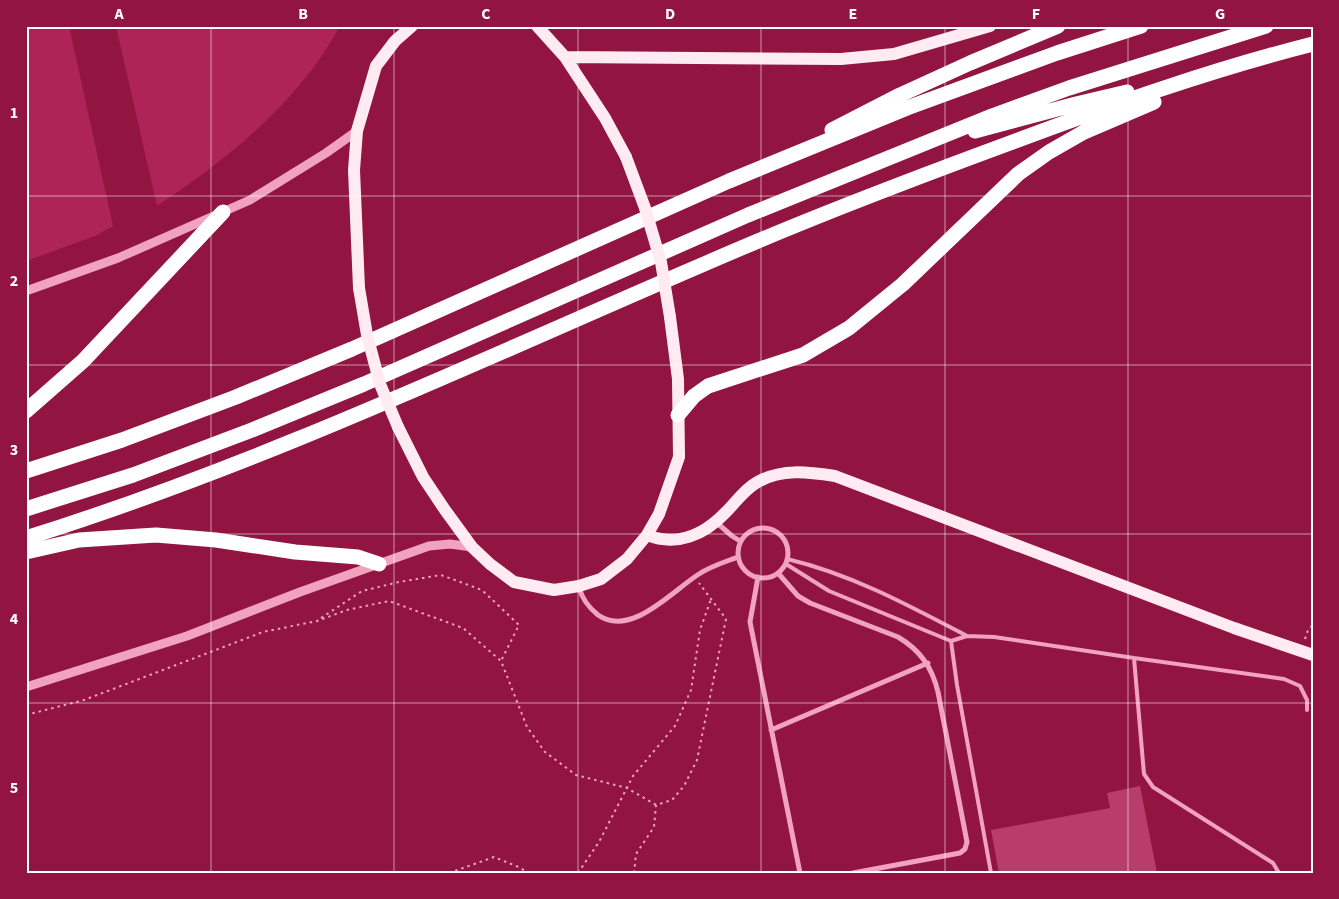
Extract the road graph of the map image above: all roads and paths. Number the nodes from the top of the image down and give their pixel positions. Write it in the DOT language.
graph roads {
  1 [pos="412,26"];
  2 [pos="537,26"];
  3 [pos="990,26"];
  4 [pos="1058,26"];
  5 [pos="1141,26"];
  6 [pos="1266,26"];
  7 [pos="1313,44"];
  8 [pos="1313,48"];
  9 [pos="565,57"];
  10 [pos="1214,72"];
  11 [pos="357,131"];
  12 [pos="922,144"];
  13 [pos="729,181"];
  14 [pos="223,212"];
  15 [pos="26,291"];
  16 [pos="26,412"];
  17 [pos="678,415"];
  18 [pos="26,471"];
  19 [pos="26,509"];
  20 [pos="716,522"];
  21 [pos="646,535"];
  22 [pos="26,538"];
  23 [pos="740,541"];
  24 [pos="472,547"];
  25 [pos="26,552"];
  26 [pos="738,557"];
  27 [pos="787,561"];
  28 [pos="379,564"];
  29 [pos="778,573"];
  30 [pos="694,577"];
  31 [pos="758,577"];
  32 [pos="579,586"];
  33 [pos="711,599"];
  34 [pos="317,621"];
  35 [pos="1313,625"];
  36 [pos="967,636"];
  37 [pos="951,642"];
  38 [pos="1307,653"];
  39 [pos="1134,658"];
  40 [pos="502,661"];
  41 [pos="928,663"];
  42 [pos="26,687"];
  43 [pos="1307,710"];
  44 [pos="26,715"];
  45 [pos="771,730"];
  46 [pos="627,788"];
  47 [pos="656,805"];
  48 [pos="449,873"];
  49 [pos="527,873"];
  50 [pos="578,873"];
  51 [pos="634,873"];
  52 [pos="800,873"];
  53 [pos="853,873"];
  54 [pos="991,873"];
  55 [pos="1278,873"];
  1 -- 11 [label="main road"];
  2 -- 9 [label="main road"];
  3 -- 9 [label="main road"];
  4 -- 13 [label="highway"];
  5 -- 13 [label="highway"];
  6 -- 12 [label="highway"];
  7 -- 10 [label="highway"];
  8 -- 17 [label="highway"];
  9 -- 17 [label="main road, bridge"];
  10 -- 12 [label="highway"];
  10 -- 22 [label="highway"];
  11 -- 14 [label="street"];
  11 -- 24 [label="main road, bridge"];
  12 -- 19 [label="highway"];
  13 -- 18 [label="highway"];
  14 -- 15 [label="street"];
  14 -- 16 [label="highway"];
  17 -- 21 [label="main road"];
  20 -- 21 [label="main road"];
  20 -- 23 [label="street"];
  20 -- 38 [label="main road"];
  21 -- 32 [label="main road"];
  23 -- 26 [label="street"];
  23 -- 27 [label="street"];
  24 -- 28 [label="street"];
  24 -- 32 [label="main road"];
  25 -- 28 [label="highway"];
  26 -- 30 [label="street"];
  26 -- 31 [label="street"];
  27 -- 29 [label="street"];
  27 -- 36 [label="lane"];
  27 -- 37 [label="lane"];
  28 -- 42 [label="street"];
  29 -- 31 [label="street"];
  29 -- 41 [label="street"];
  30 -- 32 [label="street"];
  30 -- 33 [label="path"];
  31 -- 45 [label="street"];
  33 -- 46 [label="path"];
  33 -- 47 [label="path"];
  34 -- 40 [label="path"];
  34 -- 40 [label="path"];
  34 -- 44 [label="path"];
  35 -- 38 [label="path"];
  36 -- 37 [label="lane"];
  36 -- 39 [label="lane"];
  37 -- 54 [label="lane"];
  39 -- 43 [label="lane"];
  39 -- 55 [label="lane"];
  40 -- 46 [label="path"];
  41 -- 45 [label="street"];
  41 -- 53 [label="street"];
  45 -- 52 [label="street"];
  46 -- 47 [label="path"];
  46 -- 50 [label="path"];
  47 -- 51 [label="path"];
  48 -- 49 [label="path"];
}
